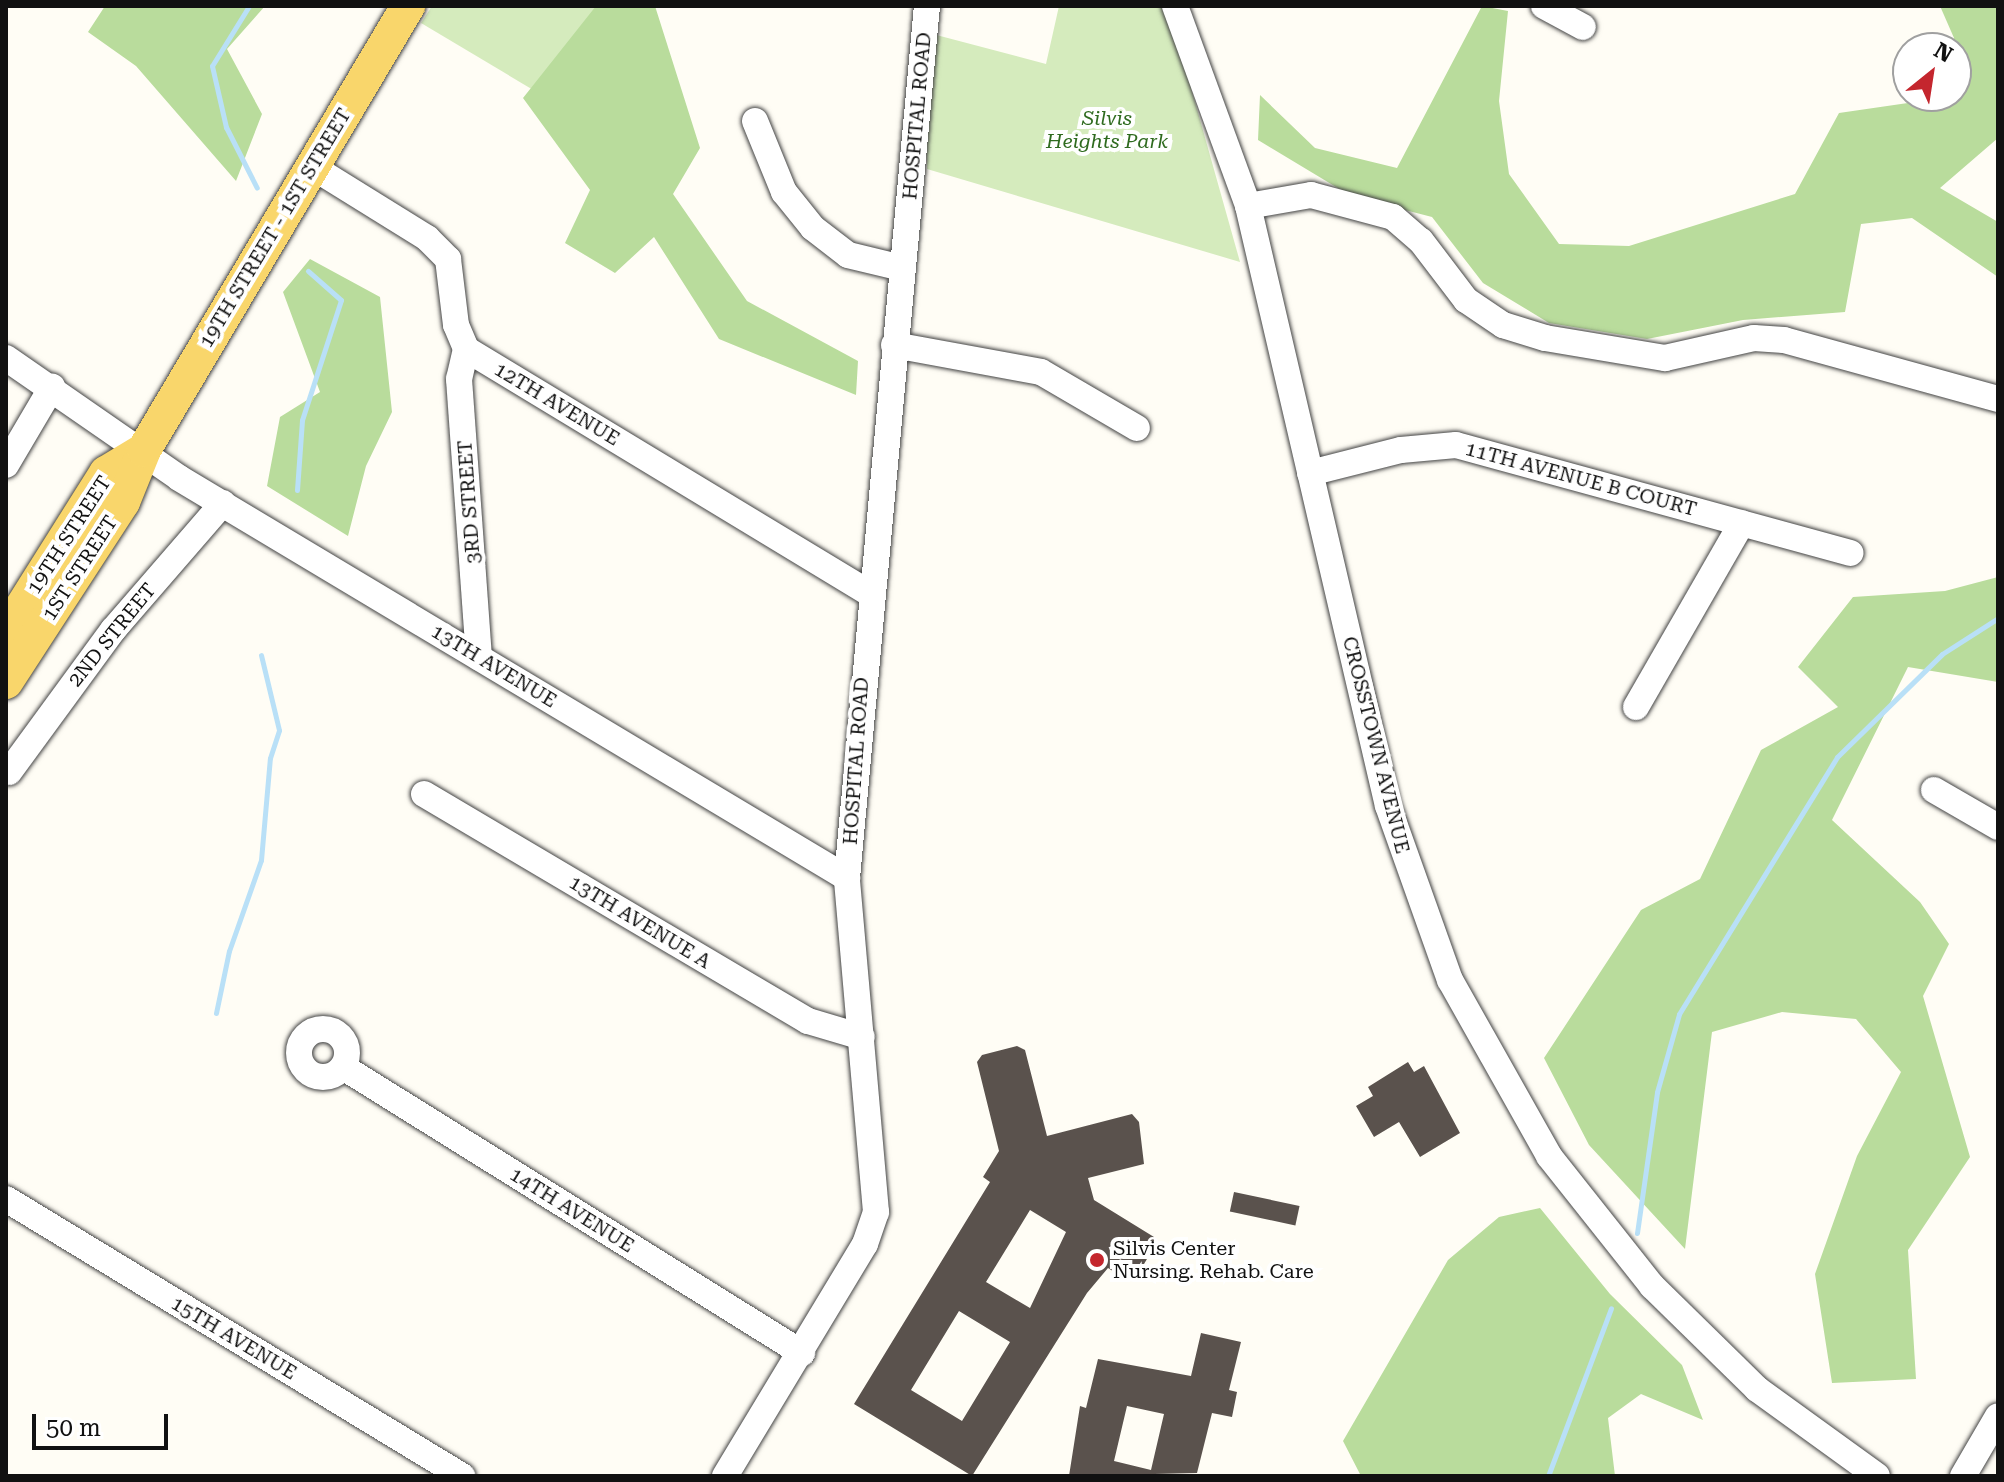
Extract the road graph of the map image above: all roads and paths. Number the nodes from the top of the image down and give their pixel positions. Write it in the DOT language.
graph roads {
  1 [pos="408,6"];
  2 [pos="927,6"];
  3 [pos="1175,6"];
  4 [pos="1544,6"];
  5 [pos="1583,27"];
  6 [pos="755,121"];
  7 [pos="311,166"];
  8 [pos="1248,206"];
  9 [pos="902,268"];
  10 [pos="894,345"];
  11 [pos="466,349"];
  12 [pos="6,358"];
  13 [pos="52,387"];
  14 [pos="1998,399"];
  15 [pos="1137,428"];
  16 [pos="144,450"];
  17 [pos="6,465"];
  18 [pos="1310,473"];
  19 [pos="223,503"];
  20 [pos="1742,523"];
  21 [pos="1850,553"];
  22 [pos="869,593"];
  23 [pos="6,632"];
  24 [pos="479,657"];
  25 [pos="6,682"];
  26 [pos="1636,707"];
  27 [pos="9,772"];
  28 [pos="1934,790"];
  29 [pos="424,794"];
  30 [pos="1998,827"];
  31 [pos="847,878"];
  32 [pos="862,1037"];
  33 [pos="343,1067"];
  34 [pos="6,1199"];
  35 [pos="802,1353"];
  36 [pos="1998,1416"];
  37 [pos="462,1476"];
  38 [pos="725,1476"];
  39 [pos="1877,1476"];
  40 [pos="1963,1476"];
  1 -- 7 [label="main road, 19TH STREET - 1ST STREET"];
  2 -- 9 [label="street, HOSPITAL ROAD"];
  3 -- 8 [label="street, CROSSTOWN AVENUE"];
  4 -- 5 [label="street"];
  6 -- 9 [label="street"];
  7 -- 11 [label="street"];
  7 -- 16 [label="main road, 19TH STREET - 1ST STREET"];
  8 -- 14 [label="street"];
  8 -- 18 [label="street, CROSSTOWN AVENUE"];
  9 -- 10 [label="street, HOSPITAL ROAD"];
  10 -- 15 [label="street"];
  10 -- 22 [label="street, HOSPITAL ROAD"];
  11 -- 22 [label="street, 12TH AVENUE"];
  11 -- 24 [label="street, 3RD STREET"];
  12 -- 13 [label="street, 13TH AVENUE"];
  13 -- 16 [label="street, 13TH AVENUE"];
  13 -- 17 [label="street"];
  16 -- 19 [label="street, 13TH AVENUE"];
  16 -- 23 [label="main road, 19TH STREET"];
  16 -- 25 [label="main road, 1ST STREET"];
  18 -- 20 [label="street, 11TH AVENUE B COURT"];
  18 -- 39 [label="street, CROSSTOWN AVENUE"];
  19 -- 24 [label="street, 13TH AVENUE"];
  19 -- 27 [label="street, 2ND STREET"];
  20 -- 21 [label="street, 11TH AVENUE B COURT"];
  20 -- 26 [label="street"];
  22 -- 31 [label="street, HOSPITAL ROAD"];
  24 -- 31 [label="street, 13TH AVENUE"];
  28 -- 30 [label="street"];
  29 -- 32 [label="street, 13TH AVENUE A"];
  31 -- 32 [label="street, HOSPITAL ROAD"];
  32 -- 35 [label="street, HOSPITAL ROAD"];
  33 -- 35 [label="street, 14TH AVENUE"];
  34 -- 37 [label="street, 15TH AVENUE"];
  35 -- 38 [label="street, HOSPITAL ROAD"];
  36 -- 40 [label="street"];
}
